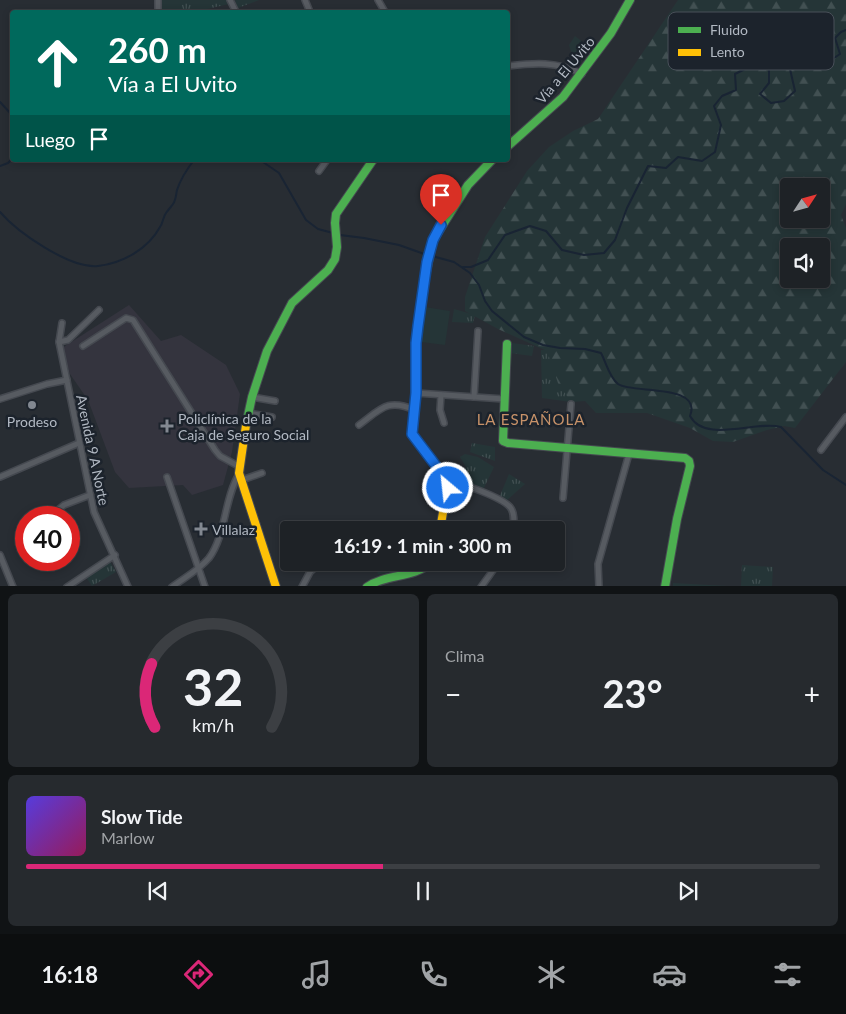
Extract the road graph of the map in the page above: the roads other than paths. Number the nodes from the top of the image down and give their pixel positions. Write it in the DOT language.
graph roads {
  1 [pos="630,0"];
  2 [pos="510,66"];
  3 [pos="582,74"];
  4 [pos="510,144"];
  5 [pos="326,162"];
  6 [pos="372,162"];
  7 [pos="490,162"];
  8 [pos="319,171"];
  9 [pos="99,310"];
  10 [pos="62,323"];
  11 [pos="478,331"];
  12 [pos="59,342"];
  13 [pos="507,344"];
  14 [pos="83,346"];
  15 [pos="67,380"];
  16 [pos="416,393"];
  17 [pos="441,395"];
  18 [pos="252,397"];
  19 [pos="474,397"];
  20 [pos="0,399"];
  21 [pos="504,399"];
  22 [pos="275,401"];
  23 [pos="571,404"];
  24 [pos="415,410"];
  25 [pos="248,413"];
  26 [pos="272,417"];
  27 [pos="846,417"];
  28 [pos="444,424"];
  29 [pos="359,426"];
  30 [pos="79,443"];
  31 [pos="568,448"];
  32 [pos="822,450"];
  33 [pos="629,454"];
  34 [pos="241,473"];
  35 [pos="262,473"];
  36 [pos="0,477"];
  37 [pos="167,477"];
  38 [pos="448,483"];
  39 [pos="90,495"];
  40 [pos="563,498"];
  41 [pos="63,506"];
  42 [pos="442,521"];
  43 [pos="514,521"];
  44 [pos="0,555"];
  45 [pos="115,555"];
  46 [pos="199,568"];
  47 [pos="311,571"];
  48 [pos="416,571"];
  49 [pos="493,571"];
  50 [pos="13,586"];
  51 [pos="67,586"];
  52 [pos="128,586"];
  53 [pos="172,586"];
  54 [pos="205,586"];
  55 [pos="276,586"];
  56 [pos="302,586"];
  57 [pos="367,586"];
  58 [pos="481,586"];
  59 [pos="600,586"];
  60 [pos="665,586"];
  1 -- 3 [label="street, Vía a El Uvito"];
  2 -- 3 [label="street"];
  3 -- 4 [label="street, Vía a El Uvito"];
  5 -- 8 [label="street"];
  6 -- 18 [label="street"];
  7 -- 16 [label="street"];
  9 -- 12 [label="street"];
  10 -- 12 [label="street"];
  11 -- 19 [label="street"];
  12 -- 15 [label="street, Avenida 9 A Norte"];
  13 -- 21 [label="street"];
  14 -- 34 [label="street"];
  15 -- 20 [label="street"];
  15 -- 30 [label="street, Avenida 9 A Norte"];
  16 -- 17 [label="street"];
  16 -- 24 [label="street"];
  17 -- 19 [label="street"];
  17 -- 28 [label="street"];
  18 -- 22 [label="street"];
  18 -- 25 [label="street"];
  19 -- 21 [label="street"];
  21 -- 31 [label="street"];
  23 -- 31 [label="street"];
  24 -- 29 [label="street"];
  24 -- 38 [label="street"];
  25 -- 26 [label="street"];
  25 -- 34 [label="street"];
  27 -- 32 [label="street"];
  30 -- 36 [label="street"];
  30 -- 39 [label="street, Avenida 9 A Norte"];
  31 -- 33 [label="street"];
  31 -- 40 [label="street"];
  33 -- 59 [label="street"];
  33 -- 60 [label="street"];
  34 -- 35 [label="street"];
  34 -- 46 [label="street"];
  34 -- 55 [label="street"];
  37 -- 46 [label="street"];
  38 -- 42 [label="street"];
  38 -- 43 [label="street"];
  39 -- 41 [label="street"];
  39 -- 45 [label="street, Avenida 9 A Norte"];
  44 -- 50 [label="street"];
  45 -- 51 [label="street"];
  45 -- 52 [label="street, Avenida 9 A Norte"];
  46 -- 53 [label="street"];
  46 -- 54 [label="street"];
  47 -- 56 [label="street"];
  48 -- 57 [label="street"];
  49 -- 58 [label="street"];
}
